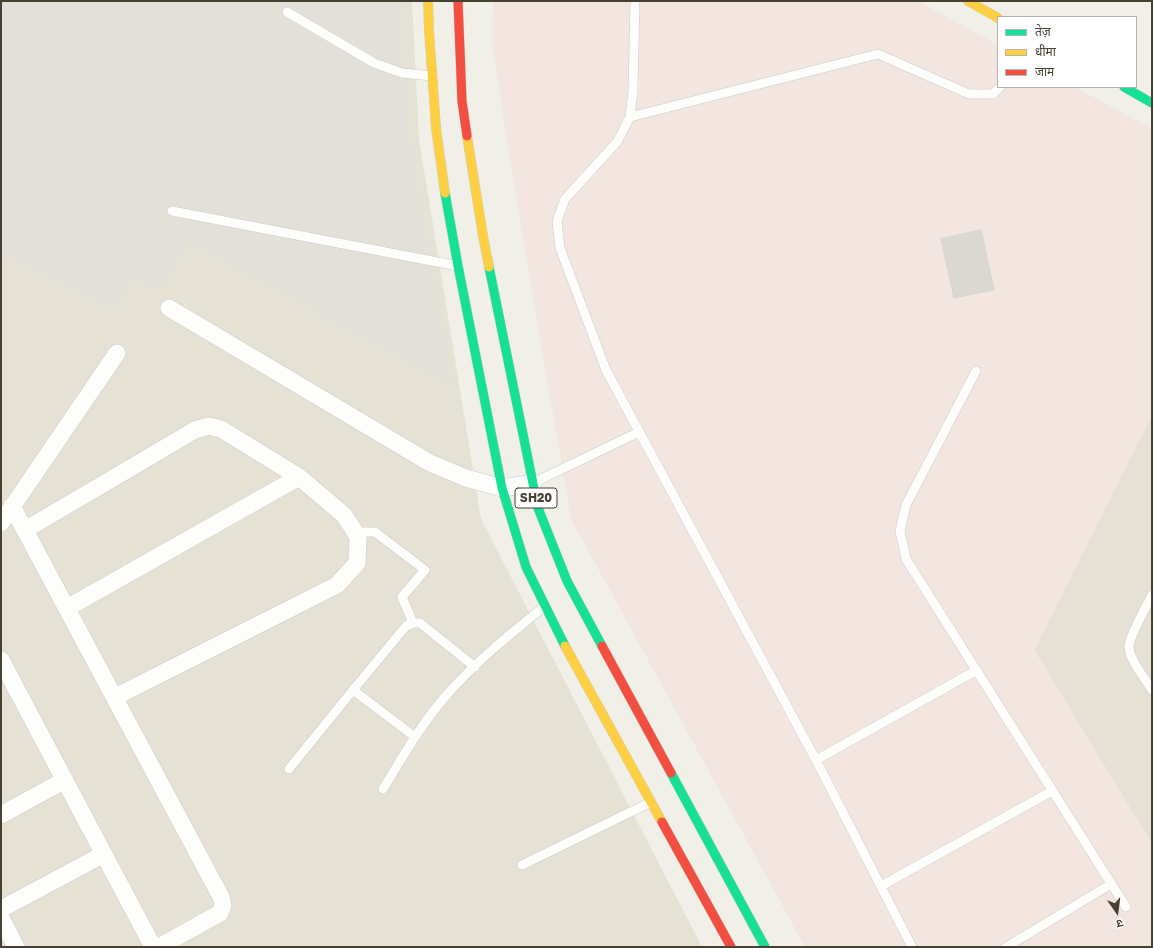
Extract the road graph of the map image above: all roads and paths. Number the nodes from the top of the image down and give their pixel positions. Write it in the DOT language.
graph roads {
  1 [pos="428,1"];
  2 [pos="458,1"];
  3 [pos="634,1"];
  4 [pos="968,1"];
  5 [pos="992,10"];
  6 [pos="287,12"];
  7 [pos="432,76"];
  8 [pos="999,88"];
  9 [pos="1126,88"];
  10 [pos="1151,99"];
  11 [pos="630,117"];
  12 [pos="172,211"];
  13 [pos="458,266"];
  14 [pos="169,308"];
  15 [pos="117,353"];
  16 [pos="976,371"];
  17 [pos="639,432"];
  18 [pos="298,477"];
  19 [pos="533,483"];
  20 [pos="502,488"];
  21 [pos="12,506"];
  22 [pos="1,523"];
  23 [pos="25,530"];
  24 [pos="354,532"];
  25 [pos="1152,595"];
  26 [pos="545,606"];
  27 [pos="67,608"];
  28 [pos="413,623"];
  29 [pos="1,660"];
  30 [pos="475,666"];
  31 [pos="977,670"];
  32 [pos="353,690"];
  33 [pos="1152,690"];
  34 [pos="115,697"];
  35 [pos="415,737"];
  36 [pos="816,760"];
  37 [pos="289,769"];
  38 [pos="65,780"];
  39 [pos="383,789"];
  40 [pos="1052,791"];
  41 [pos="651,802"];
  42 [pos="1,815"];
  43 [pos="104,854"];
  44 [pos="522,865"];
  45 [pos="1111,884"];
  46 [pos="881,886"];
  47 [pos="1126,907"];
  48 [pos="1,909"];
  49 [pos="1,918"];
  50 [pos="16,947"];
  51 [pos="153,947"];
  52 [pos="159,947"];
  53 [pos="730,947"];
  54 [pos="765,947"];
  55 [pos="912,947"];
  56 [pos="1006,947"];
  1 -- 7 [label="main road, SH20"];
  2 -- 19 [label="main road, SH20"];
  3 -- 11 [label="lane"];
  4 -- 5 [label="main road"];
  6 -- 7 [label="lane"];
  7 -- 13 [label="main road, SH20"];
  8 -- 11 [label="lane"];
  9 -- 10 [label="main road"];
  11 -- 17 [label="lane"];
  12 -- 13 [label="lane"];
  13 -- 20 [label="main road, SH20"];
  14 -- 20 [label="street"];
  15 -- 21 [label="street"];
  16 -- 31 [label="lane"];
  17 -- 19 [label="lane"];
  17 -- 36 [label="lane"];
  18 -- 23 [label="street"];
  18 -- 24 [label="street"];
  18 -- 27 [label="street"];
  19 -- 20 [label="street"];
  19 -- 54 [label="main road, SH20"];
  20 -- 26 [label="main road, SH20"];
  21 -- 22 [label="street"];
  21 -- 23 [label="street"];
  23 -- 27 [label="street"];
  24 -- 28 [label="lane"];
  24 -- 34 [label="street"];
  25 -- 33 [label="lane"];
  26 -- 30 [label="lane"];
  26 -- 41 [label="main road, SH20"];
  27 -- 34 [label="street"];
  28 -- 30 [label="lane"];
  28 -- 32 [label="lane"];
  29 -- 38 [label="street"];
  30 -- 35 [label="lane"];
  31 -- 36 [label="lane"];
  31 -- 40 [label="lane"];
  32 -- 35 [label="lane"];
  32 -- 37 [label="lane"];
  34 -- 52 [label="street"];
  35 -- 39 [label="lane"];
  36 -- 46 [label="lane"];
  38 -- 42 [label="street"];
  38 -- 43 [label="street"];
  40 -- 45 [label="lane"];
  40 -- 46 [label="lane"];
  41 -- 44 [label="lane"];
  41 -- 53 [label="main road, SH20"];
  43 -- 48 [label="street"];
  43 -- 51 [label="street"];
  45 -- 47 [label="lane"];
  45 -- 56 [label="lane"];
  46 -- 55 [label="lane"];
  49 -- 50 [label="street"];
}
